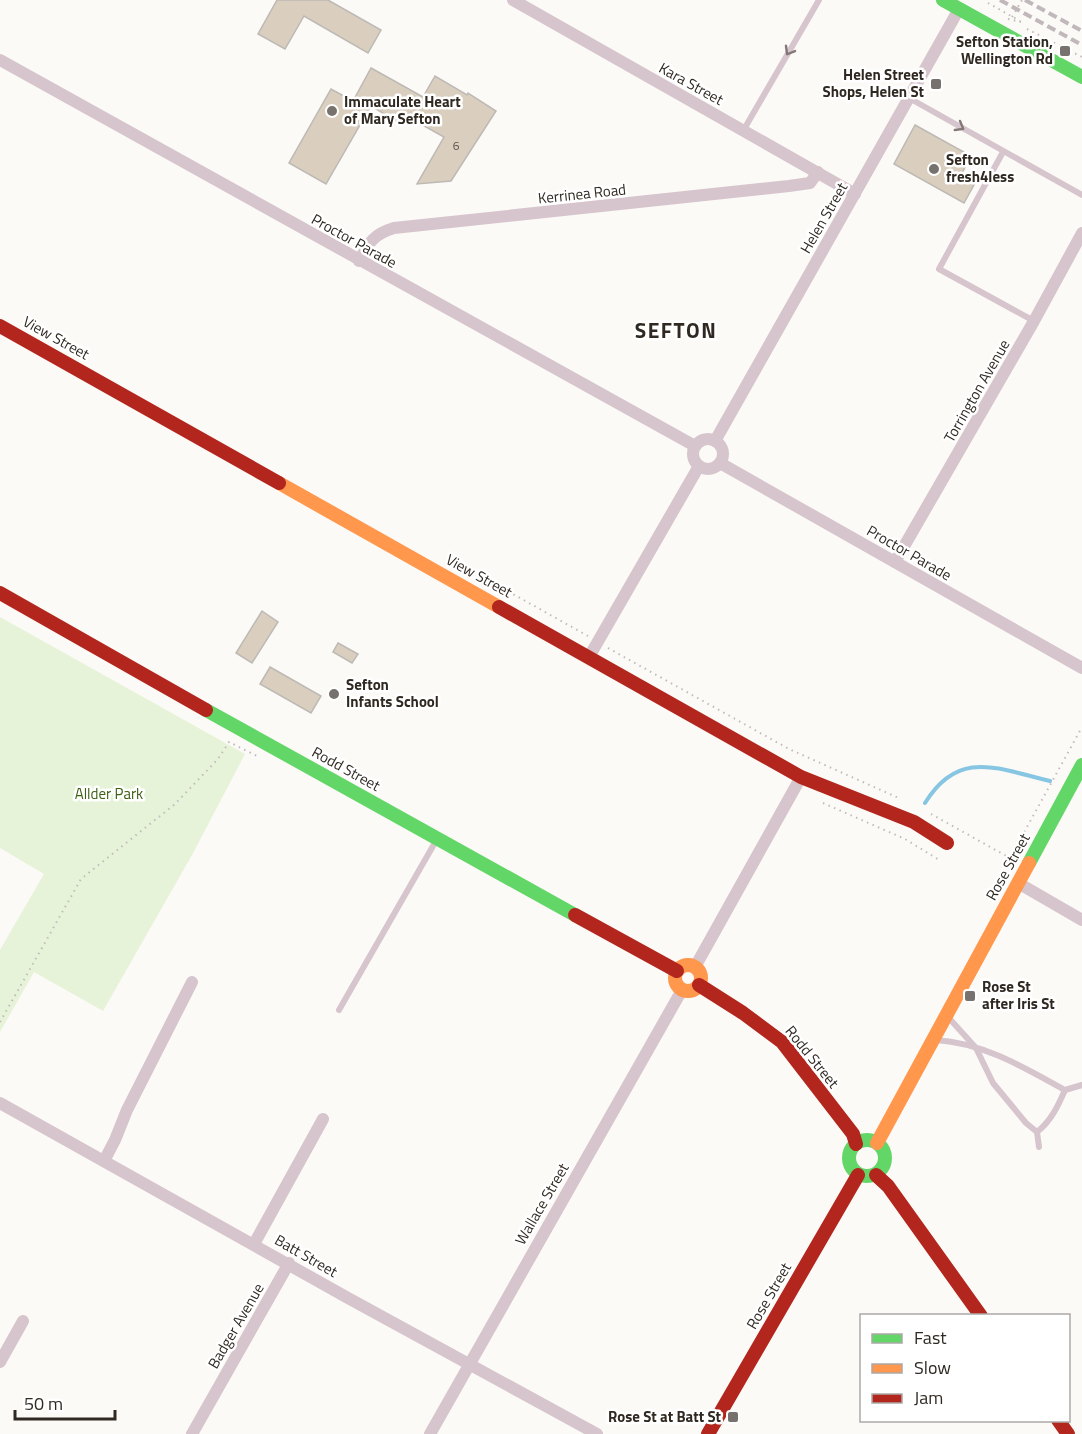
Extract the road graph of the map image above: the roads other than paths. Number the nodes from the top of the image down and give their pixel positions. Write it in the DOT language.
graph roads {
  1 [pos="513,0"];
  2 [pos="819,0"];
  3 [pos="944,0"];
  4 [pos="959,9"];
  5 [pos="0,60"];
  6 [pos="1082,76"];
  7 [pos="909,98"];
  8 [pos="743,131"];
  9 [pos="1003,152"];
  10 [pos="818,172"];
  11 [pos="855,194"];
  12 [pos="1082,195"];
  13 [pos="1082,233"];
  14 [pos="359,261"];
  15 [pos="1034,321"];
  16 [pos="0,326"];
  17 [pos="715,441"];
  18 [pos="695,446"];
  19 [pos="720,463"];
  20 [pos="699,466"];
  21 [pos="895,562"];
  22 [pos="0,593"];
  23 [pos="588,657"];
  24 [pos="1082,668"];
  25 [pos="1082,765"];
  26 [pos="801,777"];
  27 [pos="438,839"];
  28 [pos="947,843"];
  29 [pos="1018,883"];
  30 [pos="1082,920"];
  31 [pos="695,967"];
  32 [pos="677,971"];
  33 [pos="192,982"];
  34 [pos="699,985"];
  35 [pos="682,990"];
  36 [pos="339,1010"];
  37 [pos="945,1015"];
  38 [pos="933,1039"];
  39 [pos="976,1048"];
  40 [pos="1082,1085"];
  41 [pos="1065,1090"];
  42 [pos="0,1103"];
  43 [pos="323,1119"];
  44 [pos="1037,1132"];
  45 [pos="877,1143"];
  46 [pos="856,1144"];
  47 [pos="1039,1146"];
  48 [pos="104,1161"];
  49 [pos="858,1174"];
  50 [pos="876,1175"];
  51 [pos="254,1244"];
  52 [pos="289,1263"];
  53 [pos="980,1314"];
  54 [pos="23,1321"];
  55 [pos="0,1362"];
  56 [pos="469,1364"];
  57 [pos="192,1434"];
  58 [pos="430,1434"];
  59 [pos="597,1434"];
  60 [pos="708,1434"];
  1 -- 8 [label="street, Kara Street"];
  2 -- 8 [label="lane, one-way"];
  3 -- 4 [label="street"];
  4 -- 6 [label="street"];
  4 -- 7 [label="street, Helen Street"];
  5 -- 14 [label="street, Proctor Parade"];
  7 -- 9 [label="lane, one-way"];
  7 -- 11 [label="street, Helen Street"];
  8 -- 10 [label="street, Kara Street"];
  9 -- 12 [label="lane"];
  9 -- 15 [label="lane"];
  10 -- 11 [label="street, Kara Street"];
  10 -- 14 [label="street, Kerrinea Road"];
  11 -- 17 [label="street, Helen Street"];
  13 -- 15 [label="street, Torrington Avenue"];
  14 -- 18 [label="street, Proctor Parade"];
  15 -- 21 [label="street, Torrington Avenue"];
  16 -- 23 [label="street, View Street"];
  17 -- 18 [label="street"];
  17 -- 19 [label="street"];
  18 -- 20 [label="street"];
  19 -- 20 [label="street"];
  19 -- 21 [label="street, Proctor Parade"];
  20 -- 23 [label="street"];
  21 -- 24 [label="street, Proctor Parade"];
  22 -- 27 [label="street, Rodd Street"];
  23 -- 26 [label="street, View Street"];
  25 -- 29 [label="street, Rose Street"];
  26 -- 28 [label="street, View Street"];
  26 -- 31 [label="street"];
  27 -- 32 [label="street, Rodd Street"];
  27 -- 36 [label="lane"];
  29 -- 30 [label="street"];
  29 -- 37 [label="street, Rose Street"];
  31 -- 32 [label="street"];
  31 -- 34 [label="street"];
  32 -- 35 [label="street"];
  33 -- 48 [label="street"];
  34 -- 35 [label="street"];
  34 -- 46 [label="street, Rodd Street"];
  35 -- 56 [label="street, Wallace Street"];
  37 -- 38 [label="street, Rose Street"];
  37 -- 39 [label="lane"];
  38 -- 39 [label="lane"];
  38 -- 45 [label="street, Rose Street"];
  39 -- 41 [label="lane"];
  39 -- 44 [label="lane"];
  40 -- 41 [label="lane"];
  41 -- 44 [label="lane"];
  42 -- 48 [label="street, Batt Street"];
  43 -- 51 [label="street"];
  44 -- 47 [label="lane"];
  45 -- 46 [label="street"];
  45 -- 50 [label="street"];
  46 -- 49 [label="street"];
  48 -- 51 [label="street, Batt Street"];
  49 -- 50 [label="street"];
  49 -- 60 [label="street, Rose Street"];
  50 -- 53 [label="street"];
  51 -- 52 [label="street, Batt Street"];
  52 -- 56 [label="street, Batt Street"];
  52 -- 57 [label="street, Badger Avenue"];
  54 -- 55 [label="street"];
  56 -- 58 [label="street, Wallace Street"];
  56 -- 59 [label="street, Batt Street"];
}
